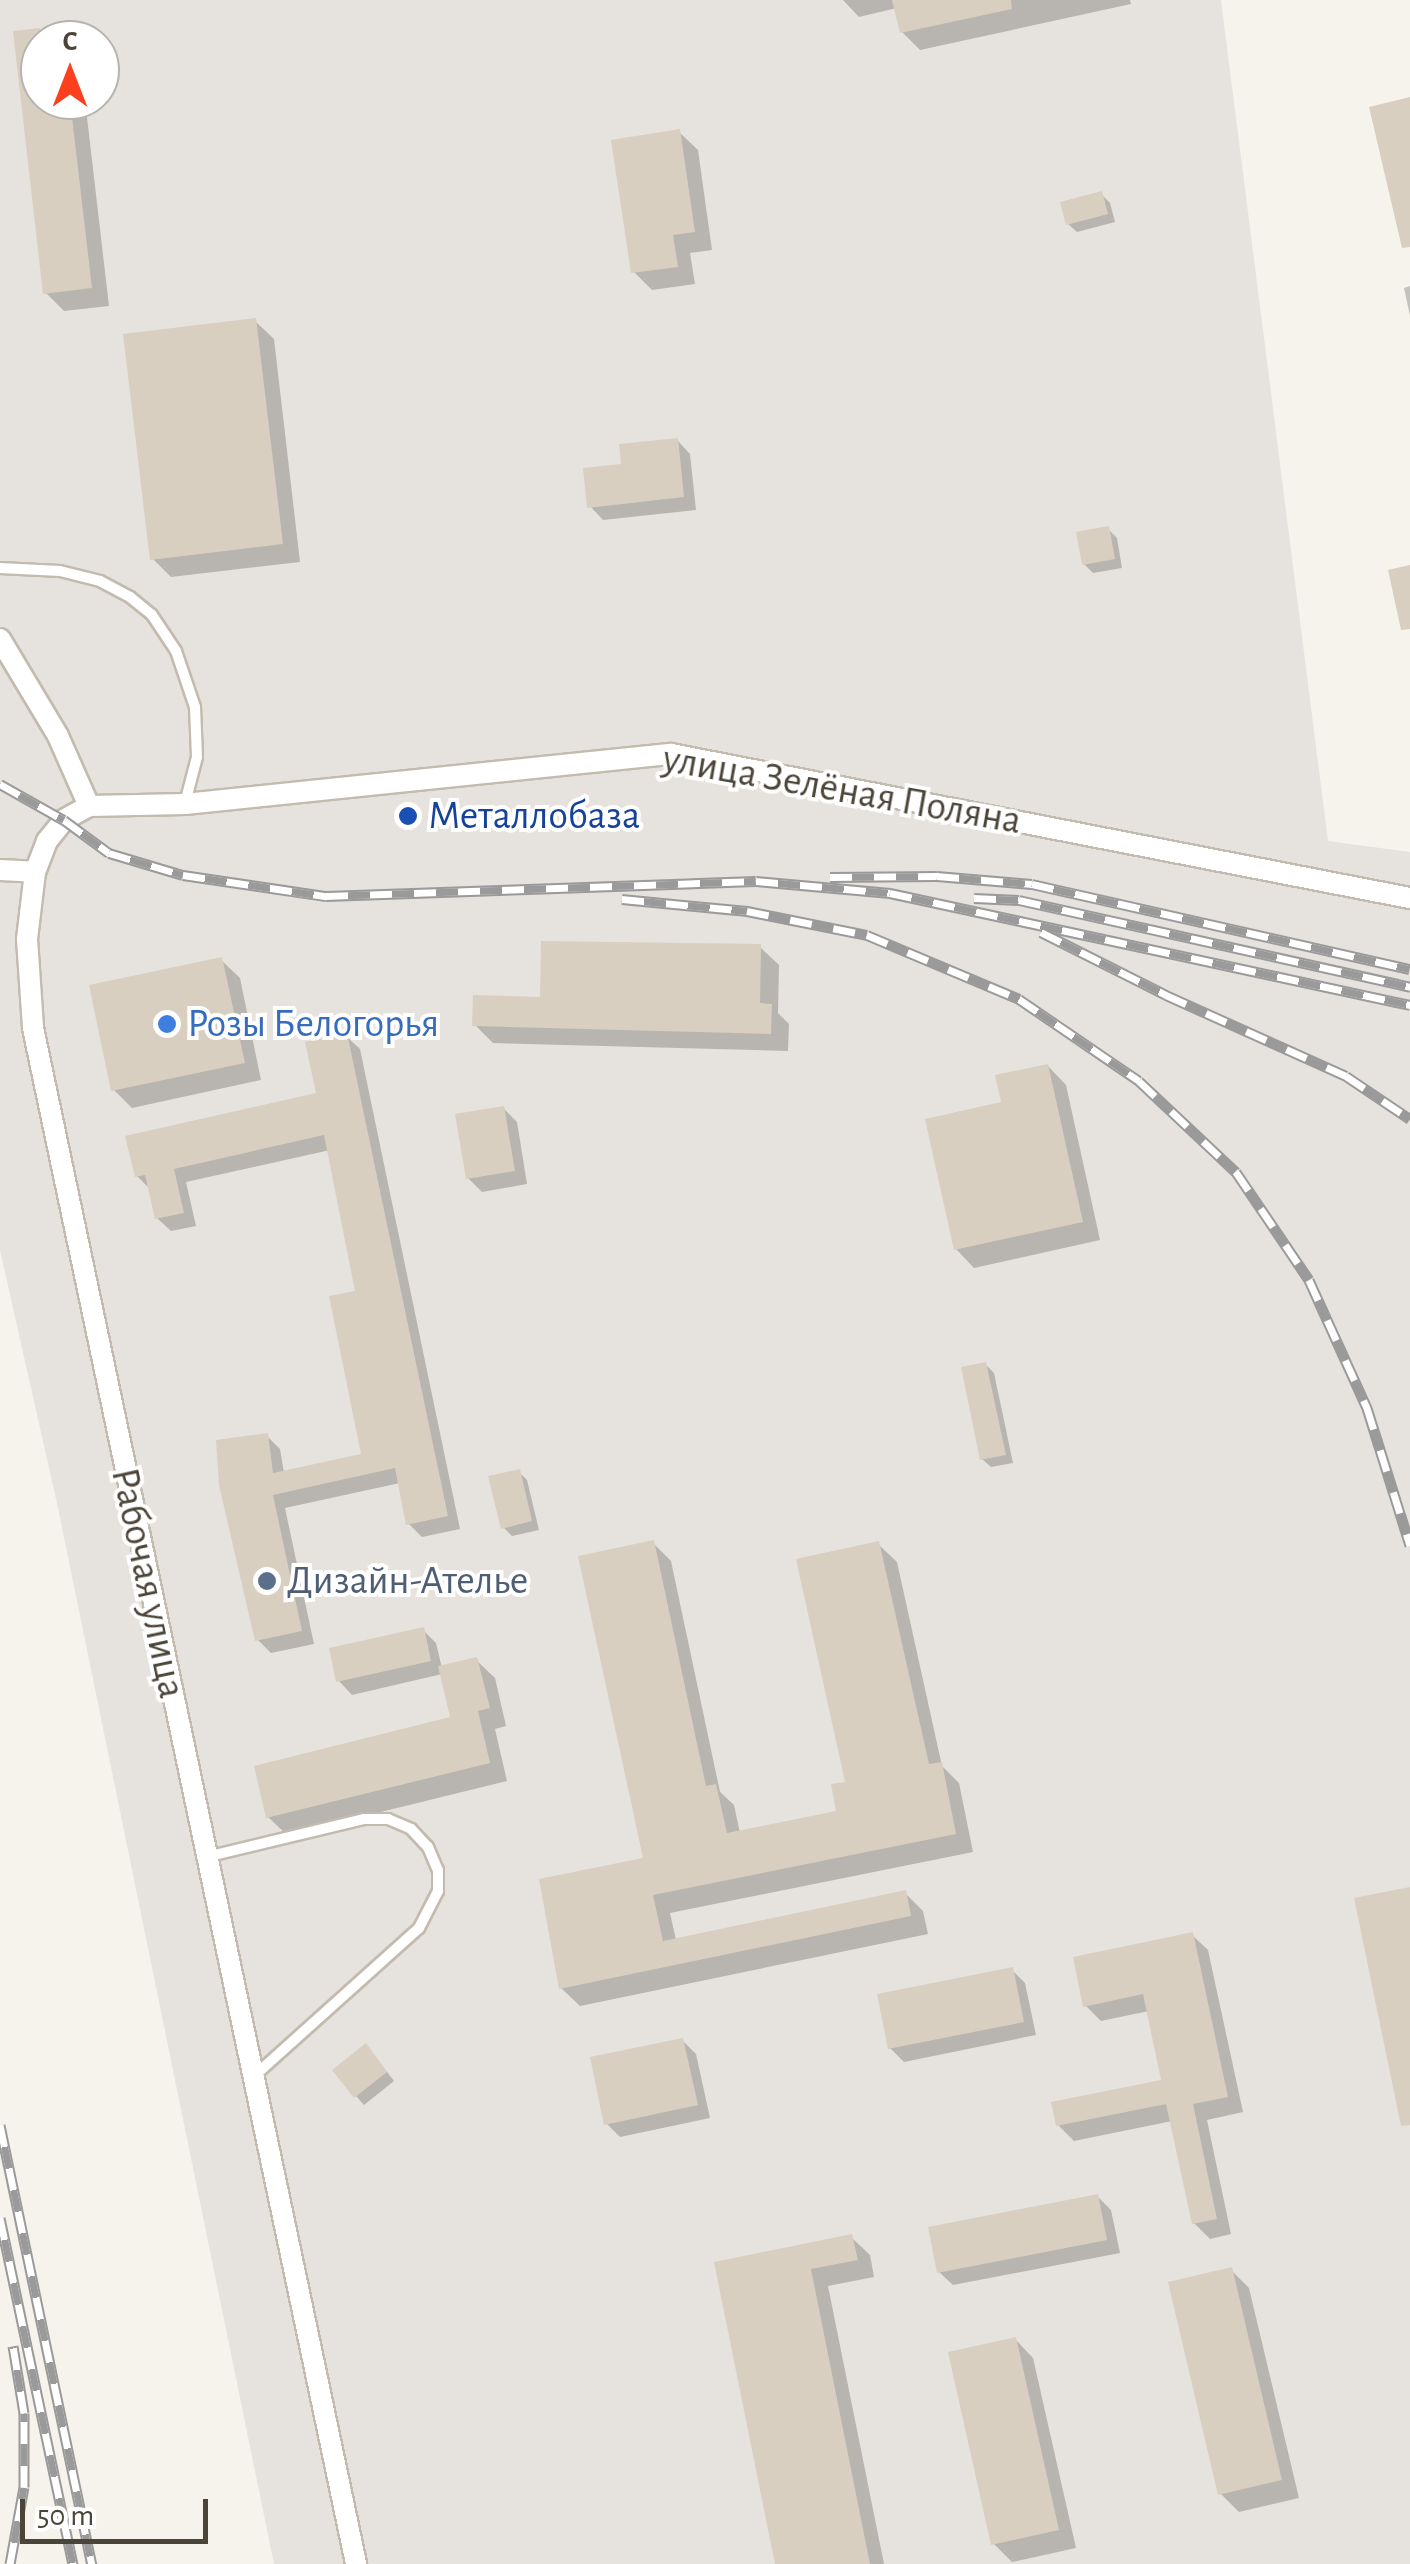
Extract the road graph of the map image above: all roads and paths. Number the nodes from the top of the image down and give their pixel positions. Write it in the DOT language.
graph roads {
  1 [pos="0,568"];
  2 [pos="0,639"];
  3 [pos="184,804"];
  4 [pos="90,806"];
  5 [pos="0,870"];
  6 [pos="34,872"];
  7 [pos="1410,898"];
  8 [pos="206,1857"];
  9 [pos="253,2078"];
  10 [pos="356,2564"];
  1 -- 3 [label="lane"];
  2 -- 4 [label="street"];
  3 -- 4 [label="street, улица Зелёная Поляна"];
  3 -- 7 [label="street, улица Зелёная Поляна"];
  4 -- 6 [label="street, Рабочая улица"];
  5 -- 6 [label="street"];
  6 -- 8 [label="street, Рабочая улица"];
  8 -- 9 [label="street, Рабочая улица"];
  8 -- 9 [label="lane"];
  9 -- 10 [label="street, Рабочая улица"];
}
